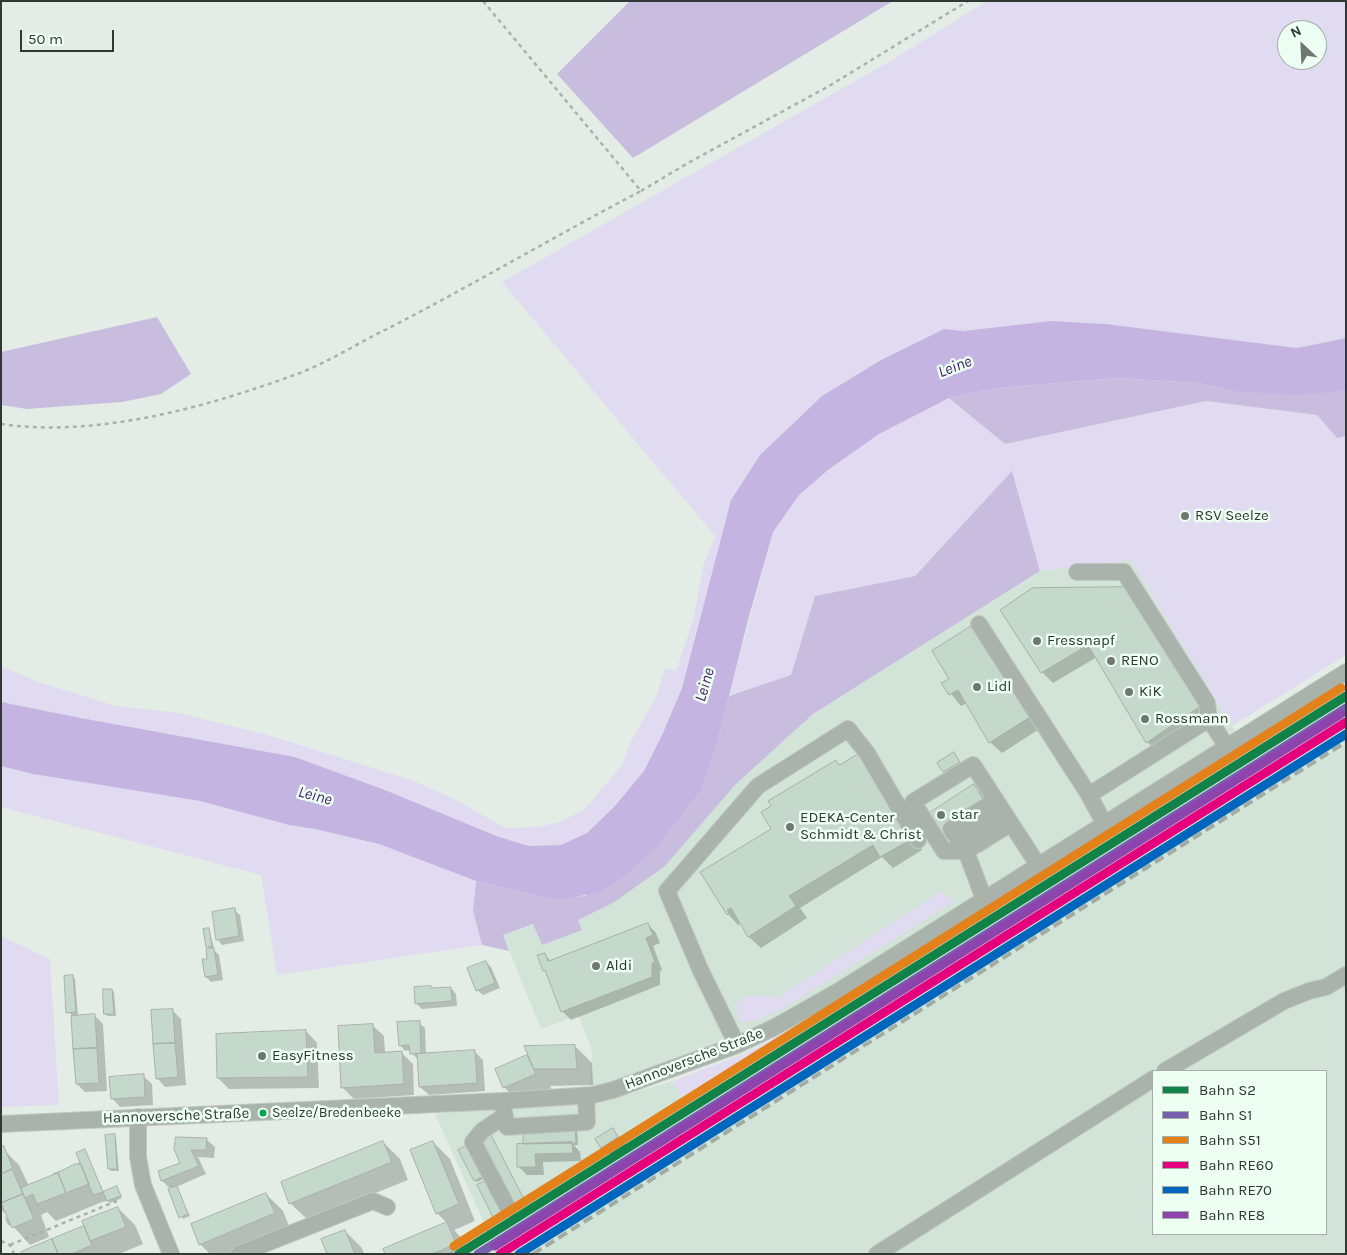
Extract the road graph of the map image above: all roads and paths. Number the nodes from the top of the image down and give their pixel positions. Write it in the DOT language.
graph roads {
  1 [pos="483,1"];
  2 [pos="968,1"];
  3 [pos="641,191"];
  4 [pos="1,424"];
  5 [pos="1077,572"];
  6 [pos="979,624"];
  7 [pos="1346,672"];
  8 [pos="1209,719"];
  9 [pos="1227,747"];
  10 [pos="1089,795"];
  11 [pos="1003,811"];
  12 [pos="1104,823"];
  13 [pos="918,840"];
  14 [pos="962,845"];
  15 [pos="1038,865"];
  16 [pos="984,899"];
  17 [pos="1346,975"];
  18 [pos="737,1045"];
  19 [pos="1167,1070"];
  20 [pos="1152,1080"];
  21 [pos="586,1096"];
  22 [pos="503,1109"];
  23 [pos="138,1118"];
  24 [pos="1,1124"];
  25 [pos="117,1201"];
  26 [pos="388,1207"];
  27 [pos="508,1208"];
  28 [pos="1,1241"];
  29 [pos="10,1245"];
  30 [pos="14,1254"];
  31 [pos="171,1254"];
  32 [pos="239,1254"];
  33 [pos="877,1254"];
  1 -- 3 [label="path"];
  2 -- 3 [label="path"];
  3 -- 4 [label="path"];
  5 -- 8 [label="street"];
  6 -- 10 [label="street"];
  7 -- 9 [label="street, Hannoversche Straße"];
  8 -- 9 [label="street"];
  8 -- 10 [label="street"];
  9 -- 12 [label="street, Hannoversche Straße"];
  10 -- 12 [label="street"];
  11 -- 14 [label="street"];
  11 -- 14 [label="street"];
  11 -- 14 [label="street"];
  11 -- 15 [label="street"];
  12 -- 15 [label="street, Hannoversche Straße"];
  13 -- 18 [label="street"];
  14 -- 16 [label="street"];
  15 -- 16 [label="street, Hannoversche Straße"];
  16 -- 18 [label="street, Hannoversche Straße"];
  17 -- 19 [label="street"];
  18 -- 21 [label="street, Hannoversche Straße"];
  20 -- 33 [label="street"];
  21 -- 22 [label="street, Hannoversche Straße"];
  21 -- 22 [label="street"];
  22 -- 23 [label="street, Hannoversche Straße"];
  22 -- 27 [label="street"];
  23 -- 24 [label="street, Hannoversche Straße"];
  23 -- 31 [label="street"];
  25 -- 29 [label="path"];
  26 -- 32 [label="street"];
  28 -- 29 [label="path"];
  29 -- 30 [label="path"];
}
